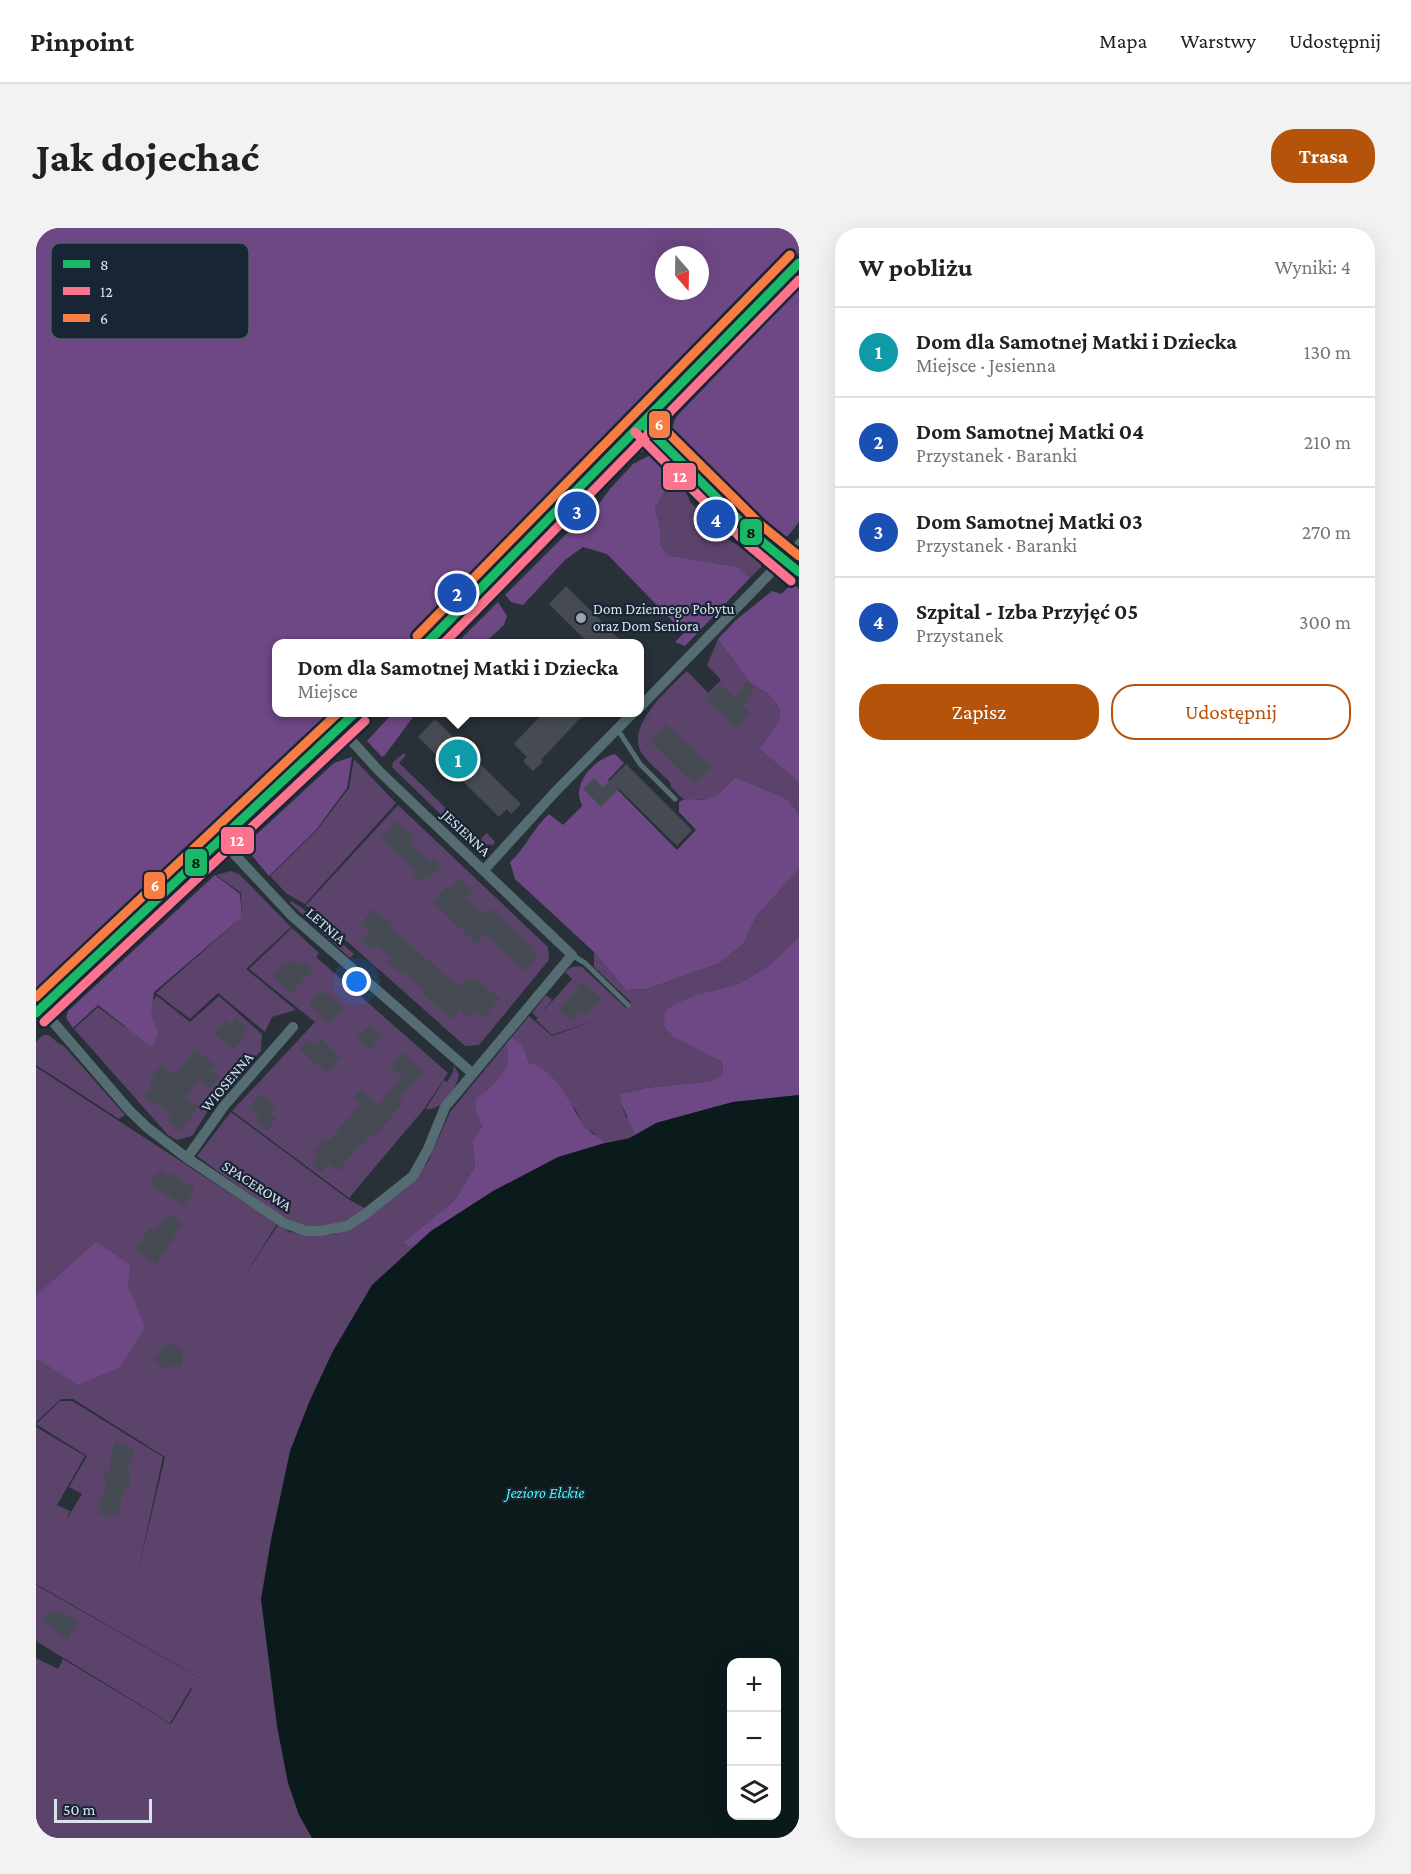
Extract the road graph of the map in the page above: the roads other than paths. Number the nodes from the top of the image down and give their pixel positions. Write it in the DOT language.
graph roads {
  1 [pos="799,263"];
  2 [pos="643,424"];
  3 [pos="799,541"];
  4 [pos="783,560"];
  5 [pos="799,565"];
  6 [pos="792,567"];
  7 [pos="799,572"];
  8 [pos="431,639"];
  9 [pos="644,702"];
  10 [pos="352,717"];
  11 [pos="630,717"];
  12 [pos="341,729"];
  13 [pos="618,730"];
  14 [pos="675,799"];
  15 [pos="222,841"];
  16 [pos="484,870"];
  17 [pos="572,955"];
  18 [pos="628,1005"];
  19 [pos="39,1011"];
  20 [pos="293,1027"];
  21 [pos="472,1073"];
  22 [pos="187,1158"];
  1 -- 2 [label="street"];
  2 -- 4 [label="lane"];
  2 -- 8 [label="street"];
  3 -- 4 [label="lane"];
  4 -- 6 [label="lane"];
  4 -- 9 [label="street"];
  5 -- 6 [label="lane"];
  6 -- 7 [label="lane"];
  10 -- 12 [label="street"];
  11 -- 13 [label="street"];
  12 -- 15 [label="street"];
  12 -- 16 [label="street, JESIENNA"];
  13 -- 14 [label="lane"];
  13 -- 16 [label="street"];
  15 -- 19 [label="street"];
  15 -- 21 [label="street, LETNIA"];
  16 -- 17 [label="street, JESIENNA"];
  17 -- 18 [label="lane"];
  17 -- 21 [label="street, SPACEROWA"];
  19 -- 22 [label="street, SPACEROWA"];
  20 -- 22 [label="street, WIOSENNA"];
  21 -- 22 [label="street, SPACEROWA"];
}
